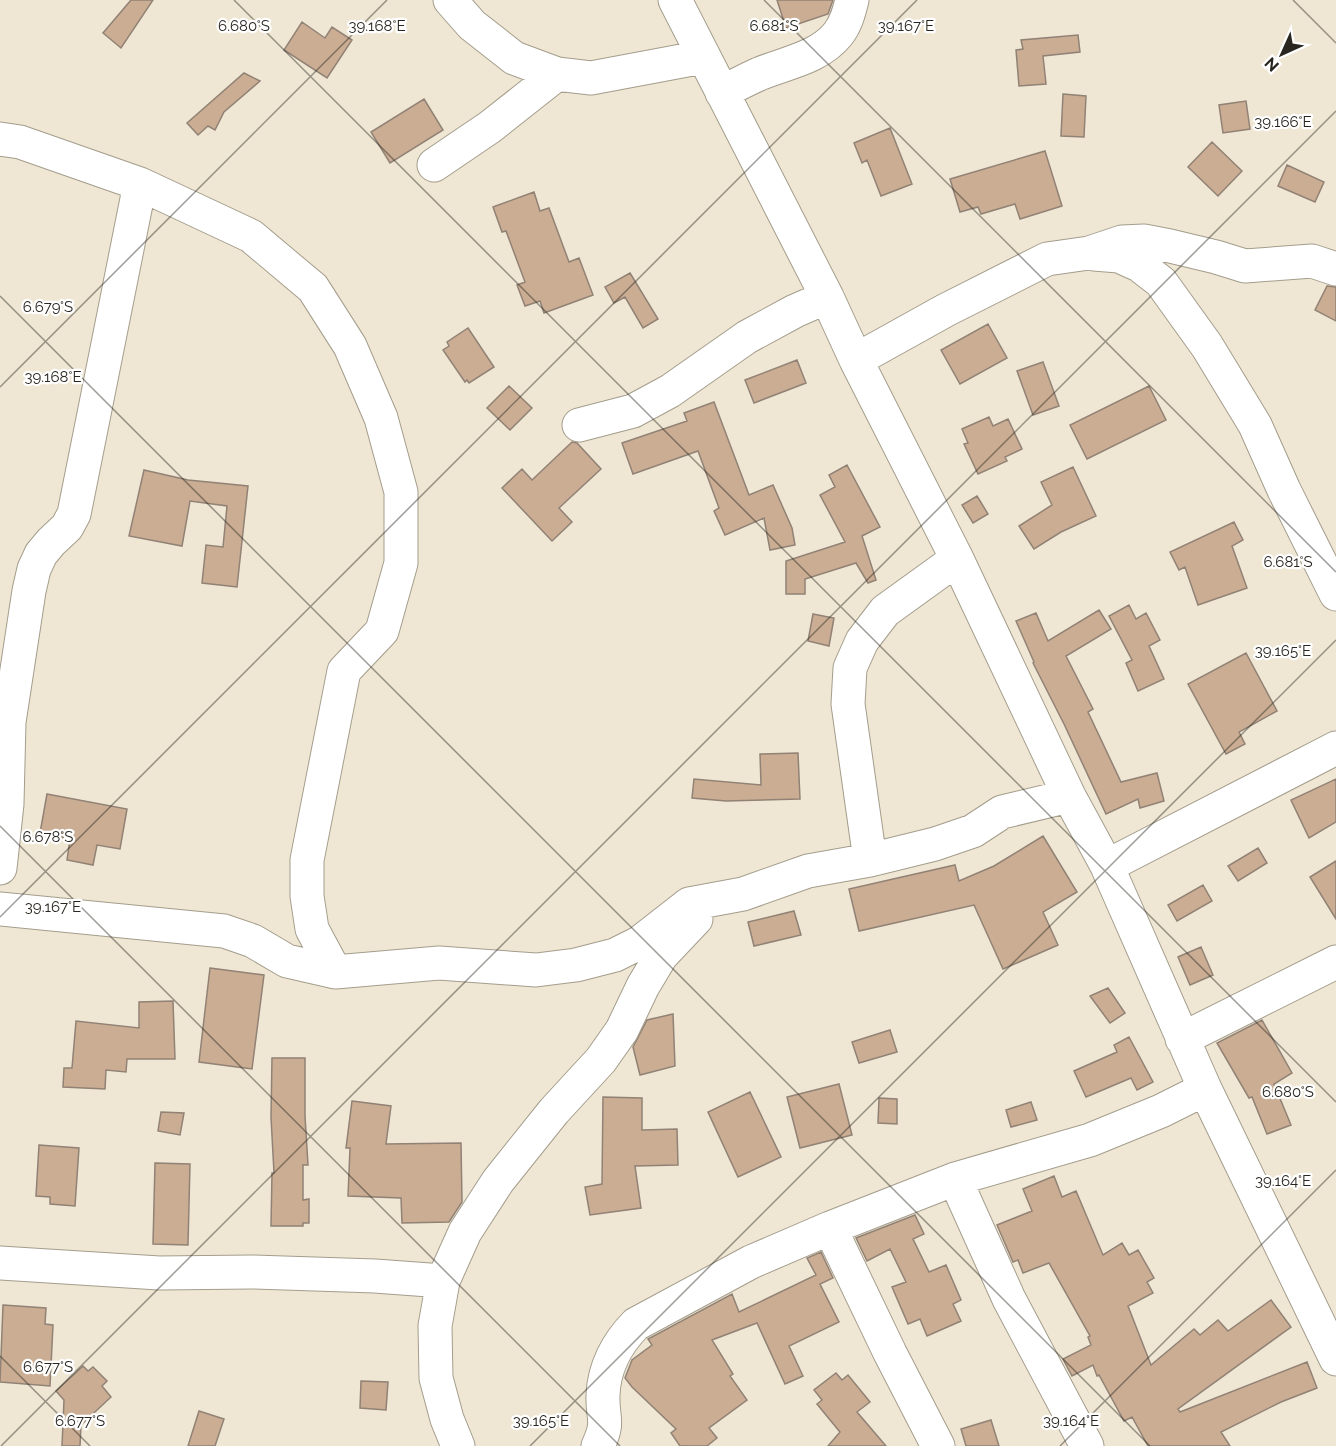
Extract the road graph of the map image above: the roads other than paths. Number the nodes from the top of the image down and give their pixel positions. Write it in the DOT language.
graph roads {
  1 [pos="450,0"];
  2 [pos="675,0"];
  3 [pos="852,0"];
  4 [pos="703,57"];
  5 [pos="557,74"];
  6 [pos="722,93"];
  7 [pos="0,139"];
  8 [pos="434,165"];
  9 [pos="140,184"];
  10 [pos="1089,253"];
  11 [pos="1336,269"];
  12 [pos="827,297"];
  13 [pos="856,360"];
  14 [pos="579,425"];
  15 [pos="957,559"];
  16 [pos="1336,594"];
  17 [pos="1336,748"];
  18 [pos="1069,796"];
  19 [pos="870,860"];
  20 [pos="1107,866"];
  21 [pos="0,868"];
  22 [pos="720,898"];
  23 [pos="0,909"];
  24 [pos="1336,962"];
  25 [pos="335,972"];
  26 [pos="1182,1039"];
  27 [pos="1205,1089"];
  28 [pos="955,1179"];
  29 [pos="830,1228"];
  30 [pos="0,1263"];
  31 [pos="443,1281"];
  32 [pos="1327,1323"];
  33 [pos="1336,1359"];
  34 [pos="458,1446"];
  35 [pos="598,1446"];
  36 [pos="938,1446"];
  37 [pos="1087,1446"];
  1 -- 5 [label="street"];
  2 -- 4 [label="street"];
  3 -- 6 [label="street"];
  4 -- 5 [label="street"];
  4 -- 6 [label="street"];
  5 -- 8 [label="street"];
  6 -- 12 [label="street"];
  7 -- 9 [label="street"];
  9 -- 21 [label="street"];
  9 -- 25 [label="street"];
  10 -- 11 [label="street"];
  10 -- 13 [label="street"];
  10 -- 16 [label="street"];
  12 -- 13 [label="street"];
  12 -- 14 [label="street"];
  13 -- 15 [label="street"];
  15 -- 18 [label="street"];
  15 -- 19 [label="street"];
  17 -- 20 [label="street"];
  18 -- 19 [label="street"];
  18 -- 20 [label="street"];
  19 -- 22 [label="street"];
  20 -- 26 [label="street"];
  22 -- 25 [label="street"];
  22 -- 31 [label="street"];
  23 -- 25 [label="street"];
  24 -- 26 [label="street"];
  26 -- 27 [label="street"];
  27 -- 28 [label="street"];
  27 -- 32 [label="street"];
  28 -- 29 [label="street"];
  28 -- 37 [label="street"];
  29 -- 35 [label="street"];
  29 -- 36 [label="street"];
  30 -- 31 [label="street"];
  31 -- 34 [label="street"];
  32 -- 33 [label="street"];
}
